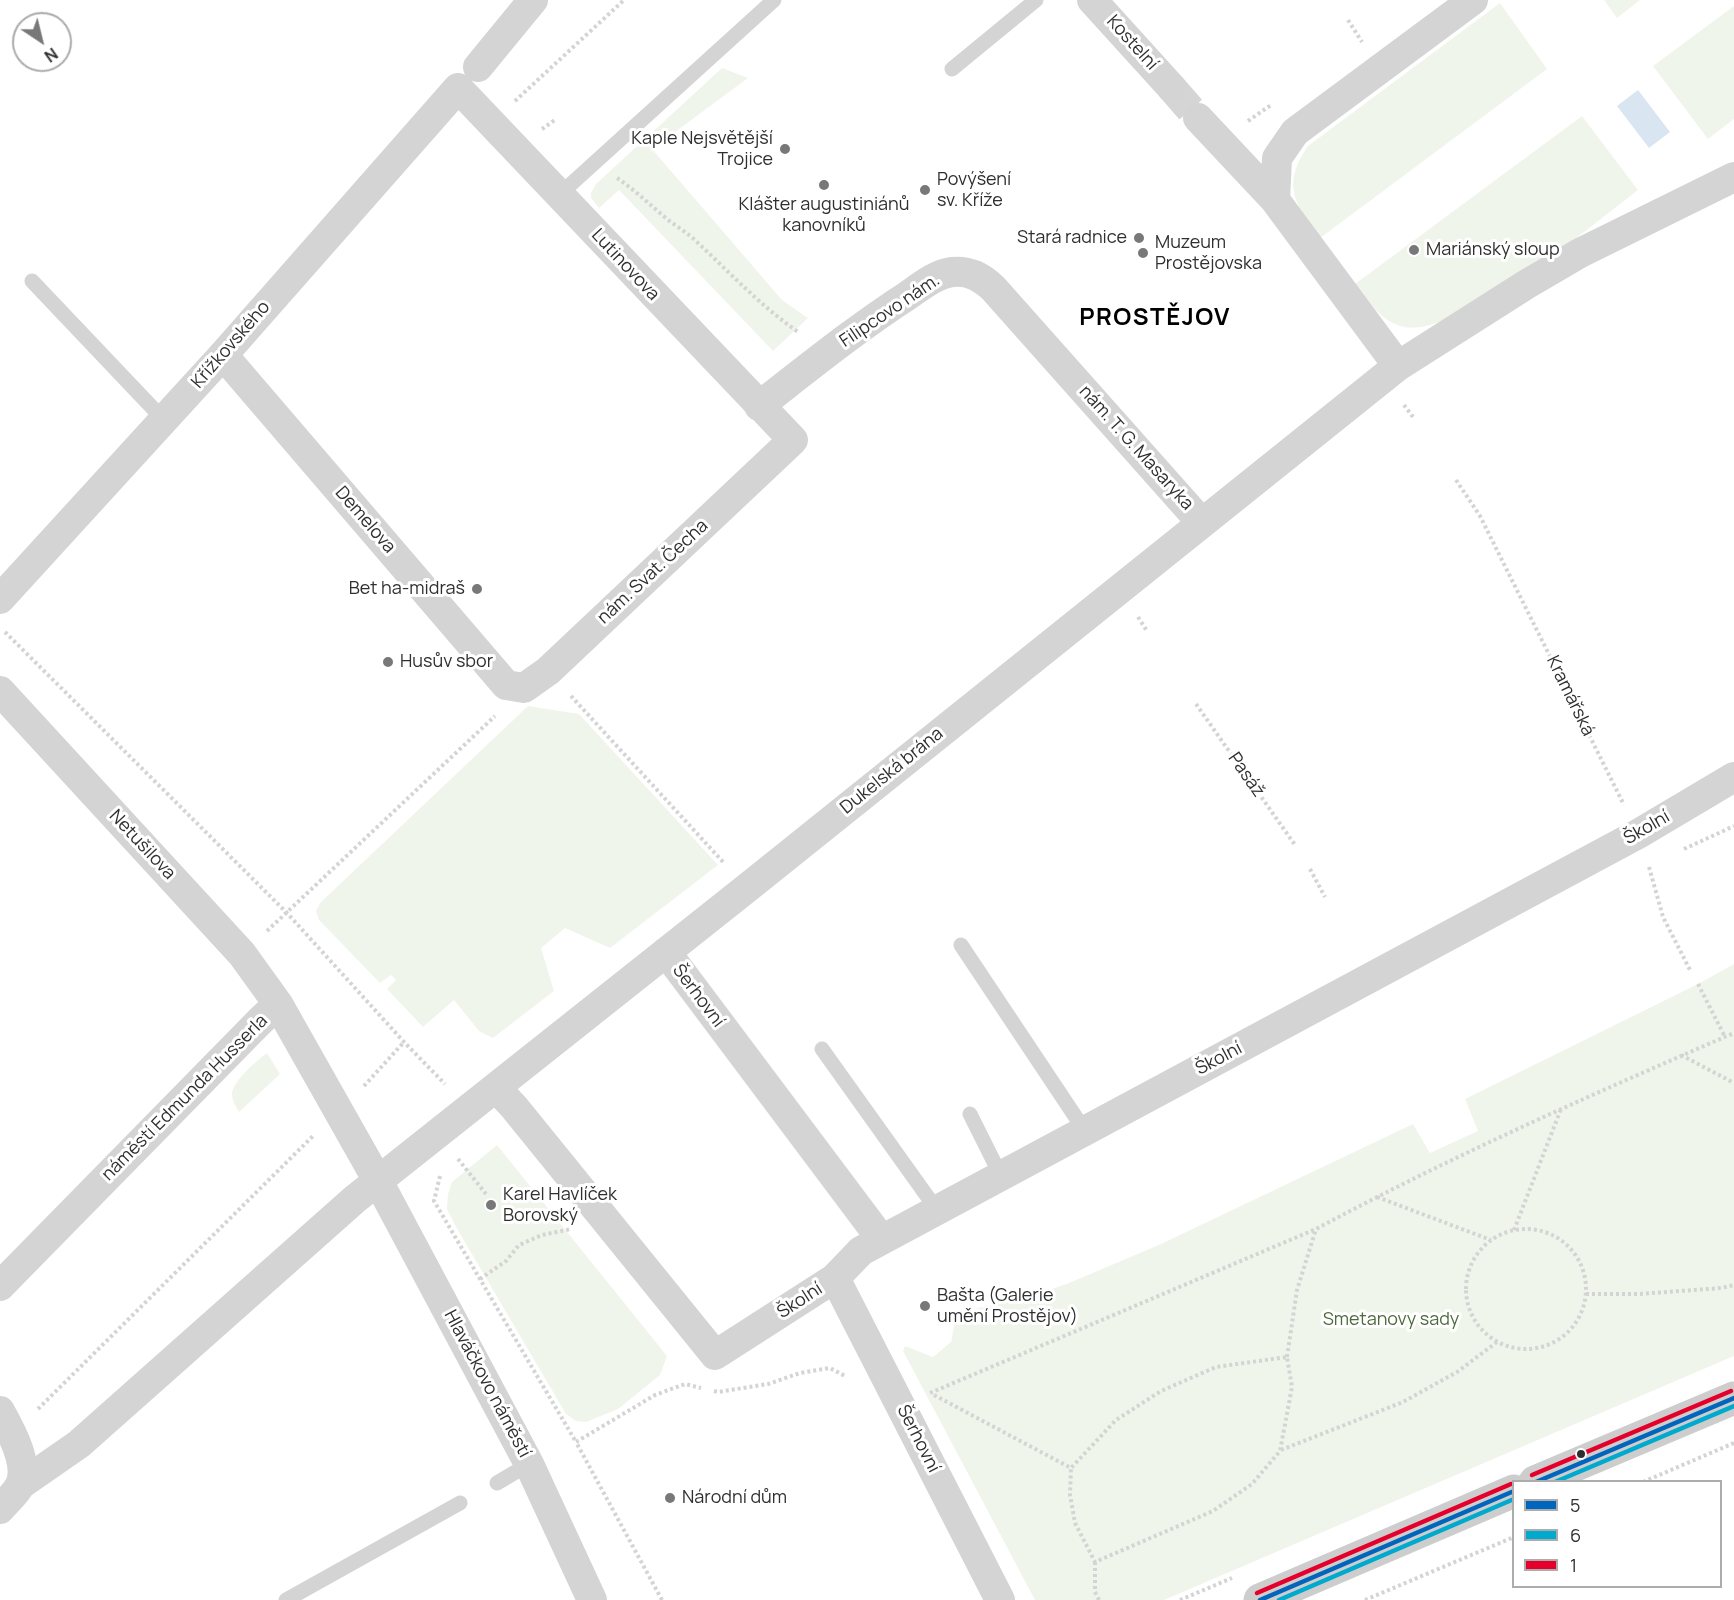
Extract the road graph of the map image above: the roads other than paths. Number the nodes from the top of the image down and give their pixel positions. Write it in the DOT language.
graph roads {
  1 [pos="533,0"];
  2 [pos="774,0"];
  3 [pos="1036,0"];
  4 [pos="1092,0"];
  5 [pos="1473,0"];
  6 [pos="952,69"];
  7 [pos="468,77"];
  8 [pos="1171,87"];
  9 [pos="1198,118"];
  10 [pos="1734,177"];
  11 [pos="559,195"];
  12 [pos="1275,200"];
  13 [pos="32,281"];
  14 [pos="224,355"];
  15 [pos="1398,366"];
  16 [pos="1069,374"];
  17 [pos="759,406"];
  18 [pos="164,420"];
  19 [pos="793,441"];
  20 [pos="1202,523"];
  21 [pos="1119,590"];
  22 [pos="0,599"];
  23 [pos="515,687"];
  24 [pos="0,691"];
  25 [pos="1734,777"];
  26 [pos="961,945"];
  27 [pos="666,952"];
  28 [pos="278,1004"];
  29 [pos="822,1049"];
  30 [pos="496,1088"];
  31 [pos="970,1114"];
  32 [pos="1085,1131"];
  33 [pos="1001,1176"];
  34 [pos="378,1181"];
  35 [pos="937,1210"];
  36 [pos="882,1240"];
  37 [pos="835,1278"];
  38 [pos="0,1286"];
  39 [pos="1734,1398"];
  40 [pos="6,1422"];
  41 [pos="530,1464"];
  42 [pos="1540,1480"];
  43 [pos="497,1482"];
  44 [pos="20,1485"];
  45 [pos="1512,1492"];
  46 [pos="460,1503"];
  47 [pos="0,1509"];
  48 [pos="585,1597"];
  49 [pos="286,1600"];
  50 [pos="1000,1600"];
  51 [pos="1260,1600"];
  1 -- 7 [label="street, Křížkovského"];
  2 -- 11 [label="lane"];
  3 -- 6 [label="lane"];
  4 -- 8 [label="street, Kostelní"];
  5 -- 12 [label="street"];
  7 -- 11 [label="street, Lutinovova"];
  7 -- 14 [label="street, Křížkovského"];
  9 -- 12 [label="street"];
  10 -- 15 [label="street"];
  11 -- 17 [label="street, Lutinovova"];
  12 -- 15 [label="street"];
  13 -- 18 [label="lane"];
  14 -- 18 [label="street, Křížkovského"];
  14 -- 23 [label="street, Demelova"];
  15 -- 20 [label="street"];
  16 -- 17 [label="street, Filipcovo nám."];
  16 -- 20 [label="street, nám. T. G. Masaryka"];
  17 -- 19 [label="street, Lutinovova"];
  18 -- 22 [label="street, Křížkovského"];
  19 -- 23 [label="street, nám. Svat. Čecha"];
  20 -- 21 [label="street, nám. T. G. Masaryka"];
  21 -- 27 [label="street, Dukelská brána"];
  24 -- 28 [label="street, Netušilova"];
  25 -- 32 [label="street, Školní"];
  26 -- 32 [label="lane"];
  27 -- 30 [label="street"];
  27 -- 36 [label="street, Šerhovní"];
  28 -- 34 [label="street, náměstí Edmunda Husserla"];
  28 -- 38 [label="street, náměstí Edmunda Husserla"];
  29 -- 35 [label="lane"];
  30 -- 34 [label="street"];
  30 -- 37 [label="street, Školní"];
  31 -- 33 [label="lane"];
  32 -- 33 [label="street, Školní"];
  33 -- 35 [label="street, Školní"];
  34 -- 41 [label="street, Hlaváčkovo náměstí"];
  34 -- 44 [label="street"];
  35 -- 36 [label="street, Školní"];
  36 -- 37 [label="street, Školní"];
  37 -- 50 [label="street, Šerhovní"];
  39 -- 42 [label="main road"];
  40 -- 44 [label="street"];
  41 -- 43 [label="lane"];
  41 -- 48 [label="street, Hlaváčkovo náměstí"];
  44 -- 47 [label="street"];
  45 -- 51 [label="main road"];
  46 -- 49 [label="lane"];
}
